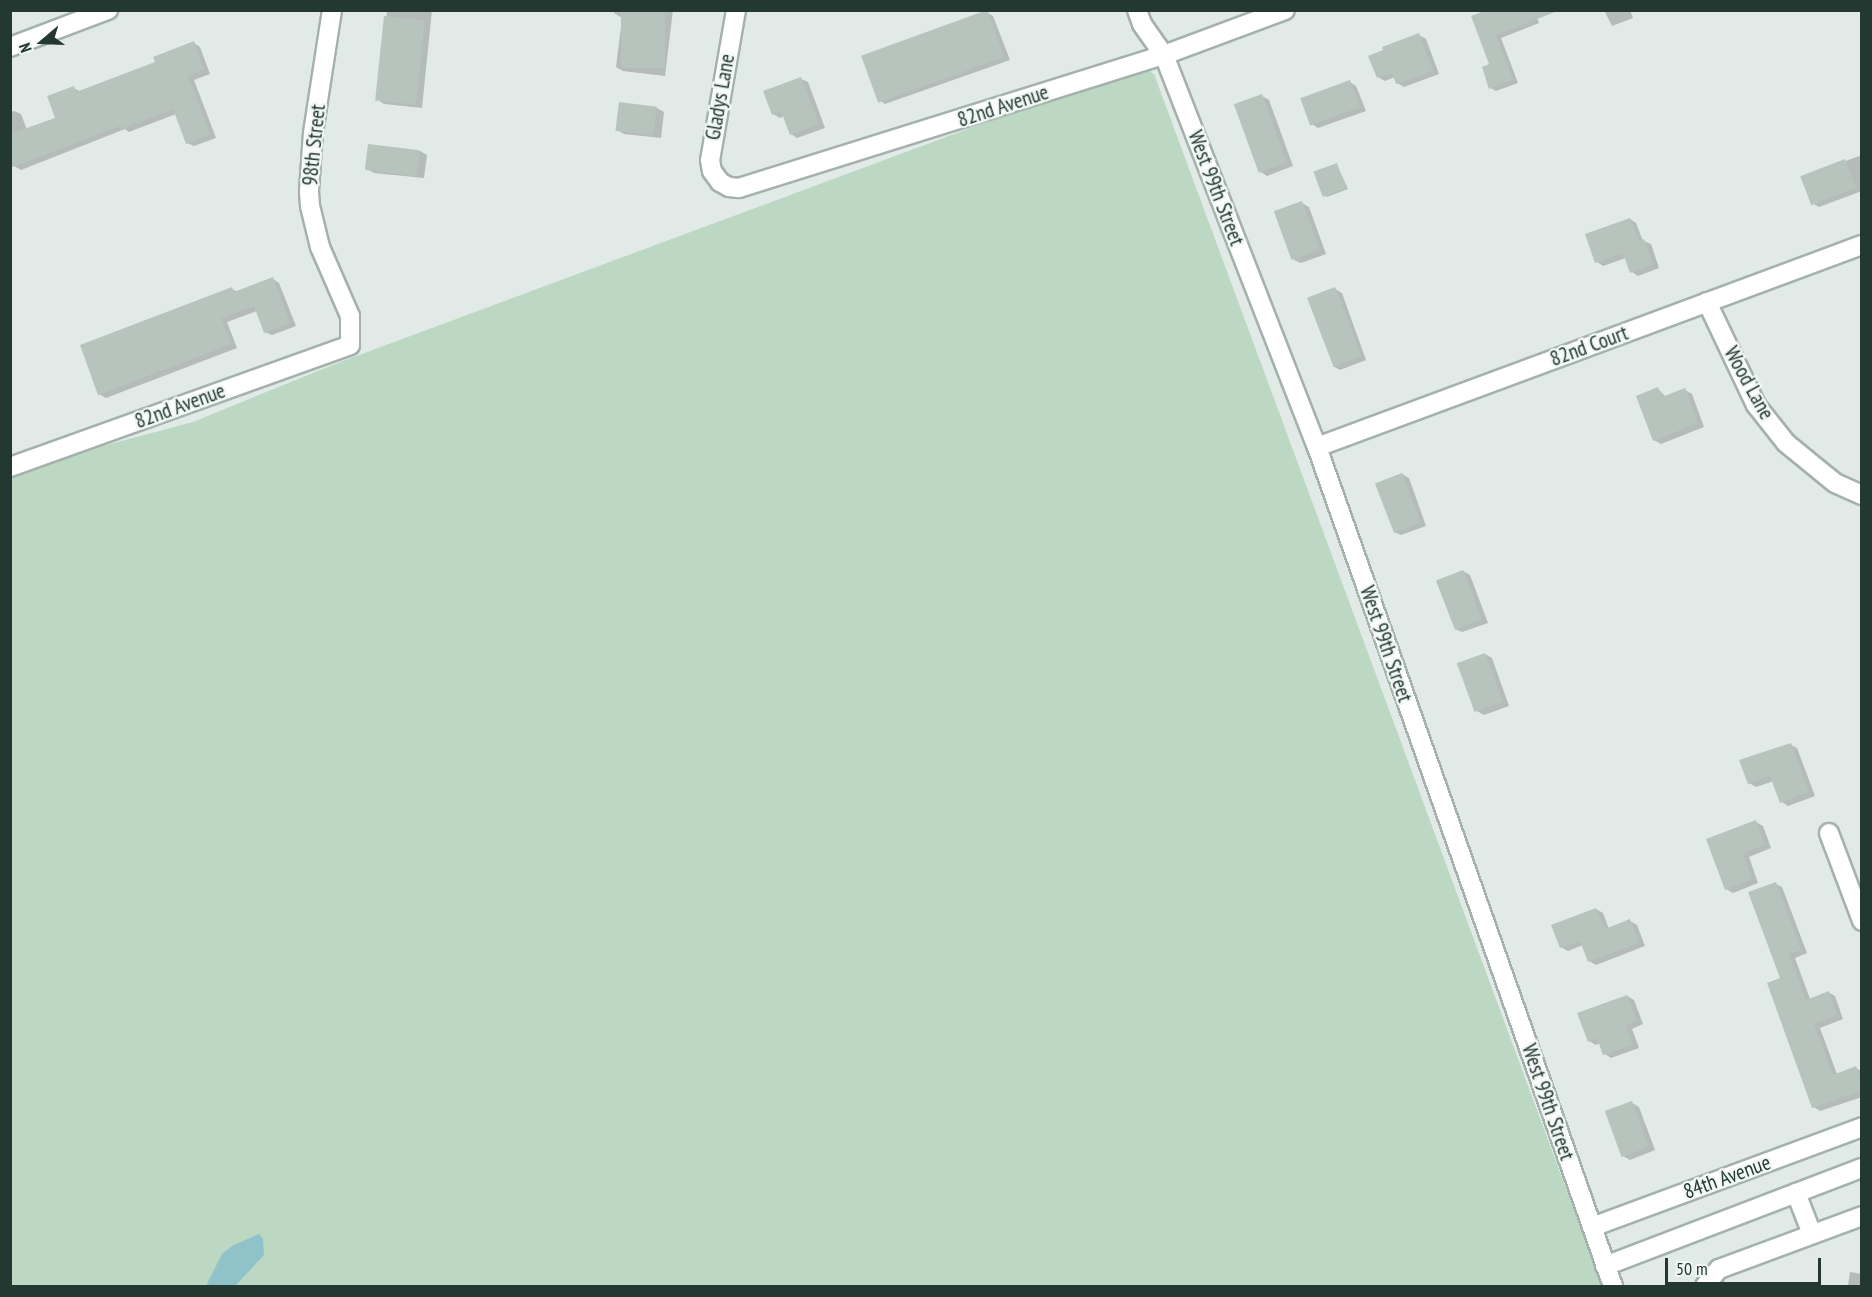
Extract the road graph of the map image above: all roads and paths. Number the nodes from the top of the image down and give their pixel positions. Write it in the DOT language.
graph roads {
  1 [pos="108,10"];
  2 [pos="332,10"];
  3 [pos="735,10"];
  4 [pos="1137,10"];
  5 [pos="1285,10"];
  6 [pos="10,47"];
  7 [pos="1164,55"];
  8 [pos="720,182"];
  9 [pos="1862,245"];
  10 [pos="1707,302"];
  11 [pos="350,345"];
  12 [pos="1317,447"];
  13 [pos="10,468"];
  14 [pos="1862,495"];
  15 [pos="1829,833"];
  16 [pos="1862,921"];
  17 [pos="1862,1127"];
  18 [pos="1862,1168"];
  19 [pos="1796,1193"];
  20 [pos="1862,1216"];
  21 [pos="1592,1227"];
  22 [pos="1812,1234"];
  23 [pos="1605,1266"];
  24 [pos="1613,1287"];
  25 [pos="1705,1287"];
  1 -- 6 [label="street"];
  2 -- 11 [label="street, 98th Street"];
  3 -- 8 [label="street, Gladys Lane"];
  4 -- 7 [label="street, West 99th Street"];
  5 -- 7 [label="street, 82nd Avenue"];
  7 -- 8 [label="street, 82nd Avenue"];
  7 -- 12 [label="street, West 99th Street"];
  9 -- 10 [label="street, 82nd Court"];
  10 -- 12 [label="street, 82nd Court"];
  10 -- 14 [label="street, Wood Lane"];
  11 -- 13 [label="street, 82nd Avenue"];
  12 -- 21 [label="street, West 99th Street"];
  15 -- 16 [label="street"];
  17 -- 21 [label="street, 84th Avenue"];
  18 -- 19 [label="street, 84th Avenue"];
  19 -- 22 [label="street"];
  19 -- 23 [label="street, 84th Avenue"];
  20 -- 22 [label="street"];
  21 -- 23 [label="street, West 99th Street"];
  22 -- 25 [label="street"];
  23 -- 24 [label="street, West 99th Street"];
}
